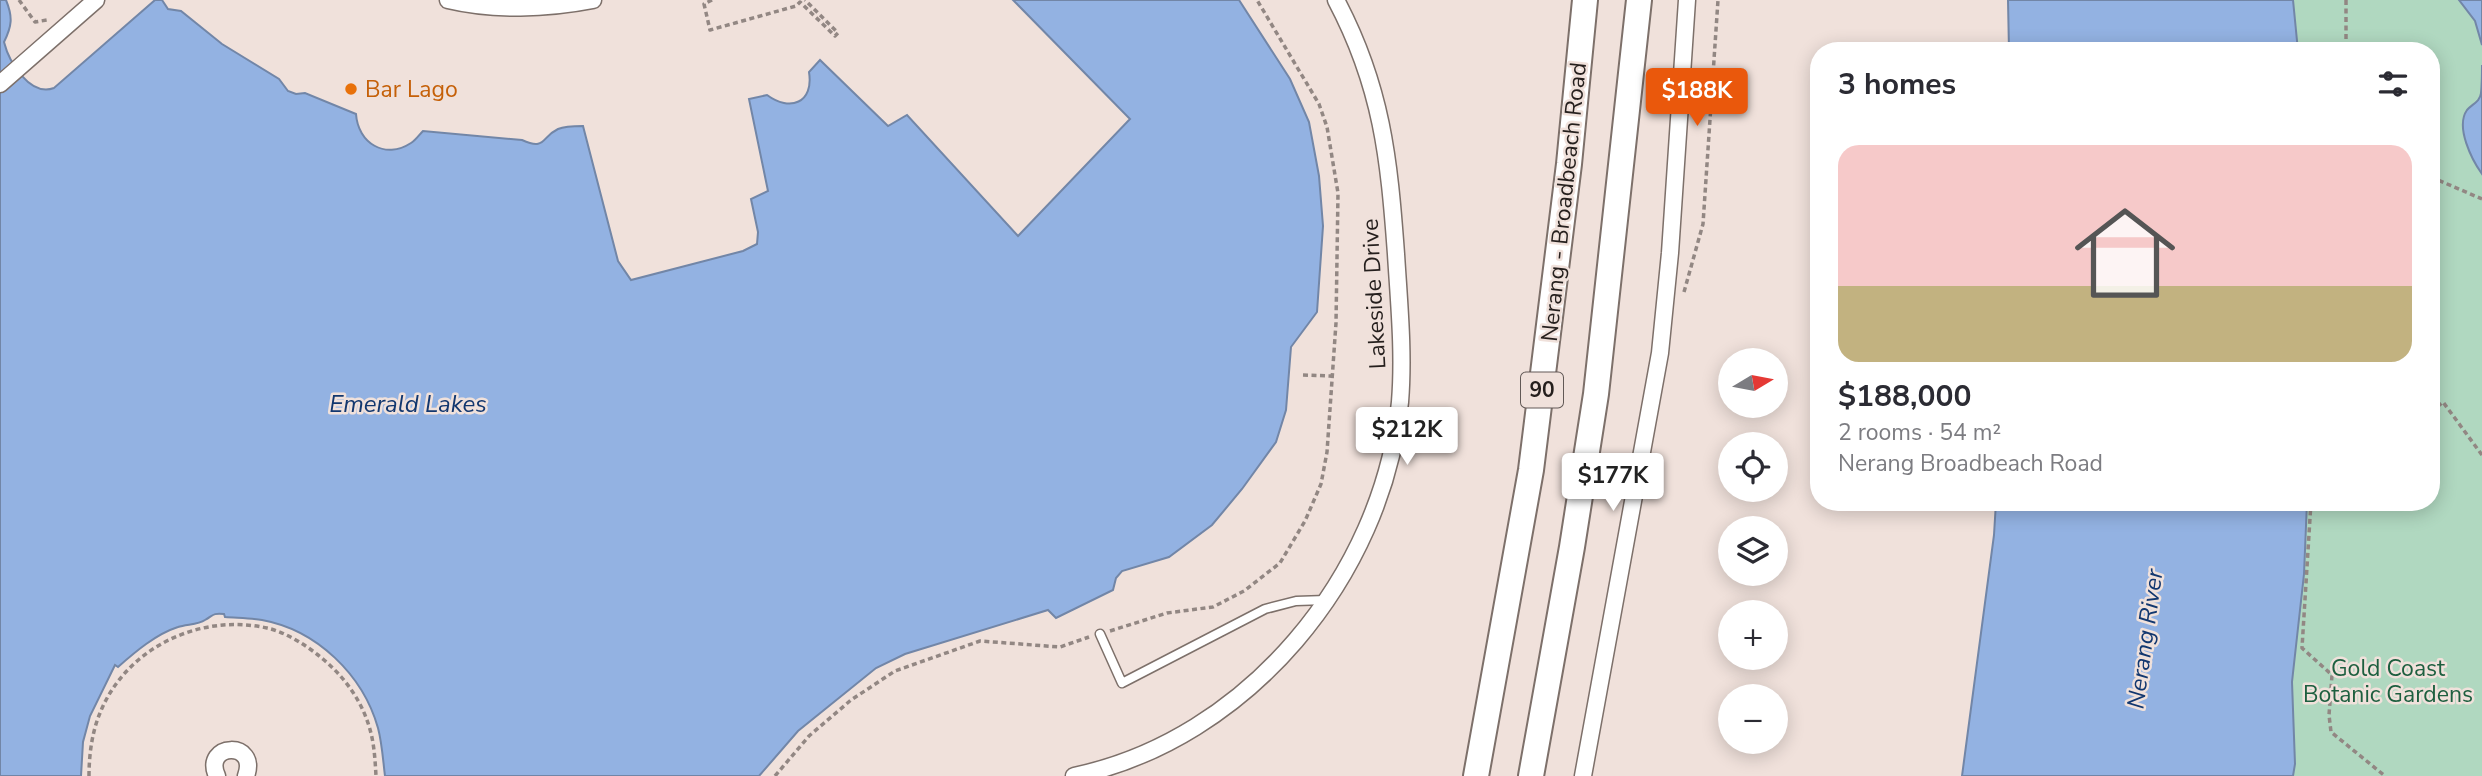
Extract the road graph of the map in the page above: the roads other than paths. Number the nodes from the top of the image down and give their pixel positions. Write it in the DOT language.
graph roads {
  1 [pos="96,0"];
  2 [pos="448,0"];
  3 [pos="593,0"];
  4 [pos="1336,0"];
  5 [pos="1585,0"];
  6 [pos="1639,0"];
  7 [pos="1687,0"];
  8 [pos="528,3"];
  9 [pos="0,84"];
  10 [pos="1326,600"];
  11 [pos="1100,634"];
  12 [pos="217,776"];
  13 [pos="246,776"];
  14 [pos="1074,776"];
  15 [pos="1476,776"];
  16 [pos="1531,776"];
  17 [pos="1583,776"];
  1 -- 9 [label="street"];
  2 -- 8 [label="street"];
  3 -- 8 [label="street"];
  4 -- 10 [label="street, Lakeside Drive"];
  5 -- 15 [label="main road, Nerang - Broadbeach Road / 90"];
  6 -- 16 [label="main road, 90"];
  7 -- 17 [label="street"];
  10 -- 11 [label="lane"];
  10 -- 14 [label="street, Lakeside Drive"];
  12 -- 13 [label="street"];
}
